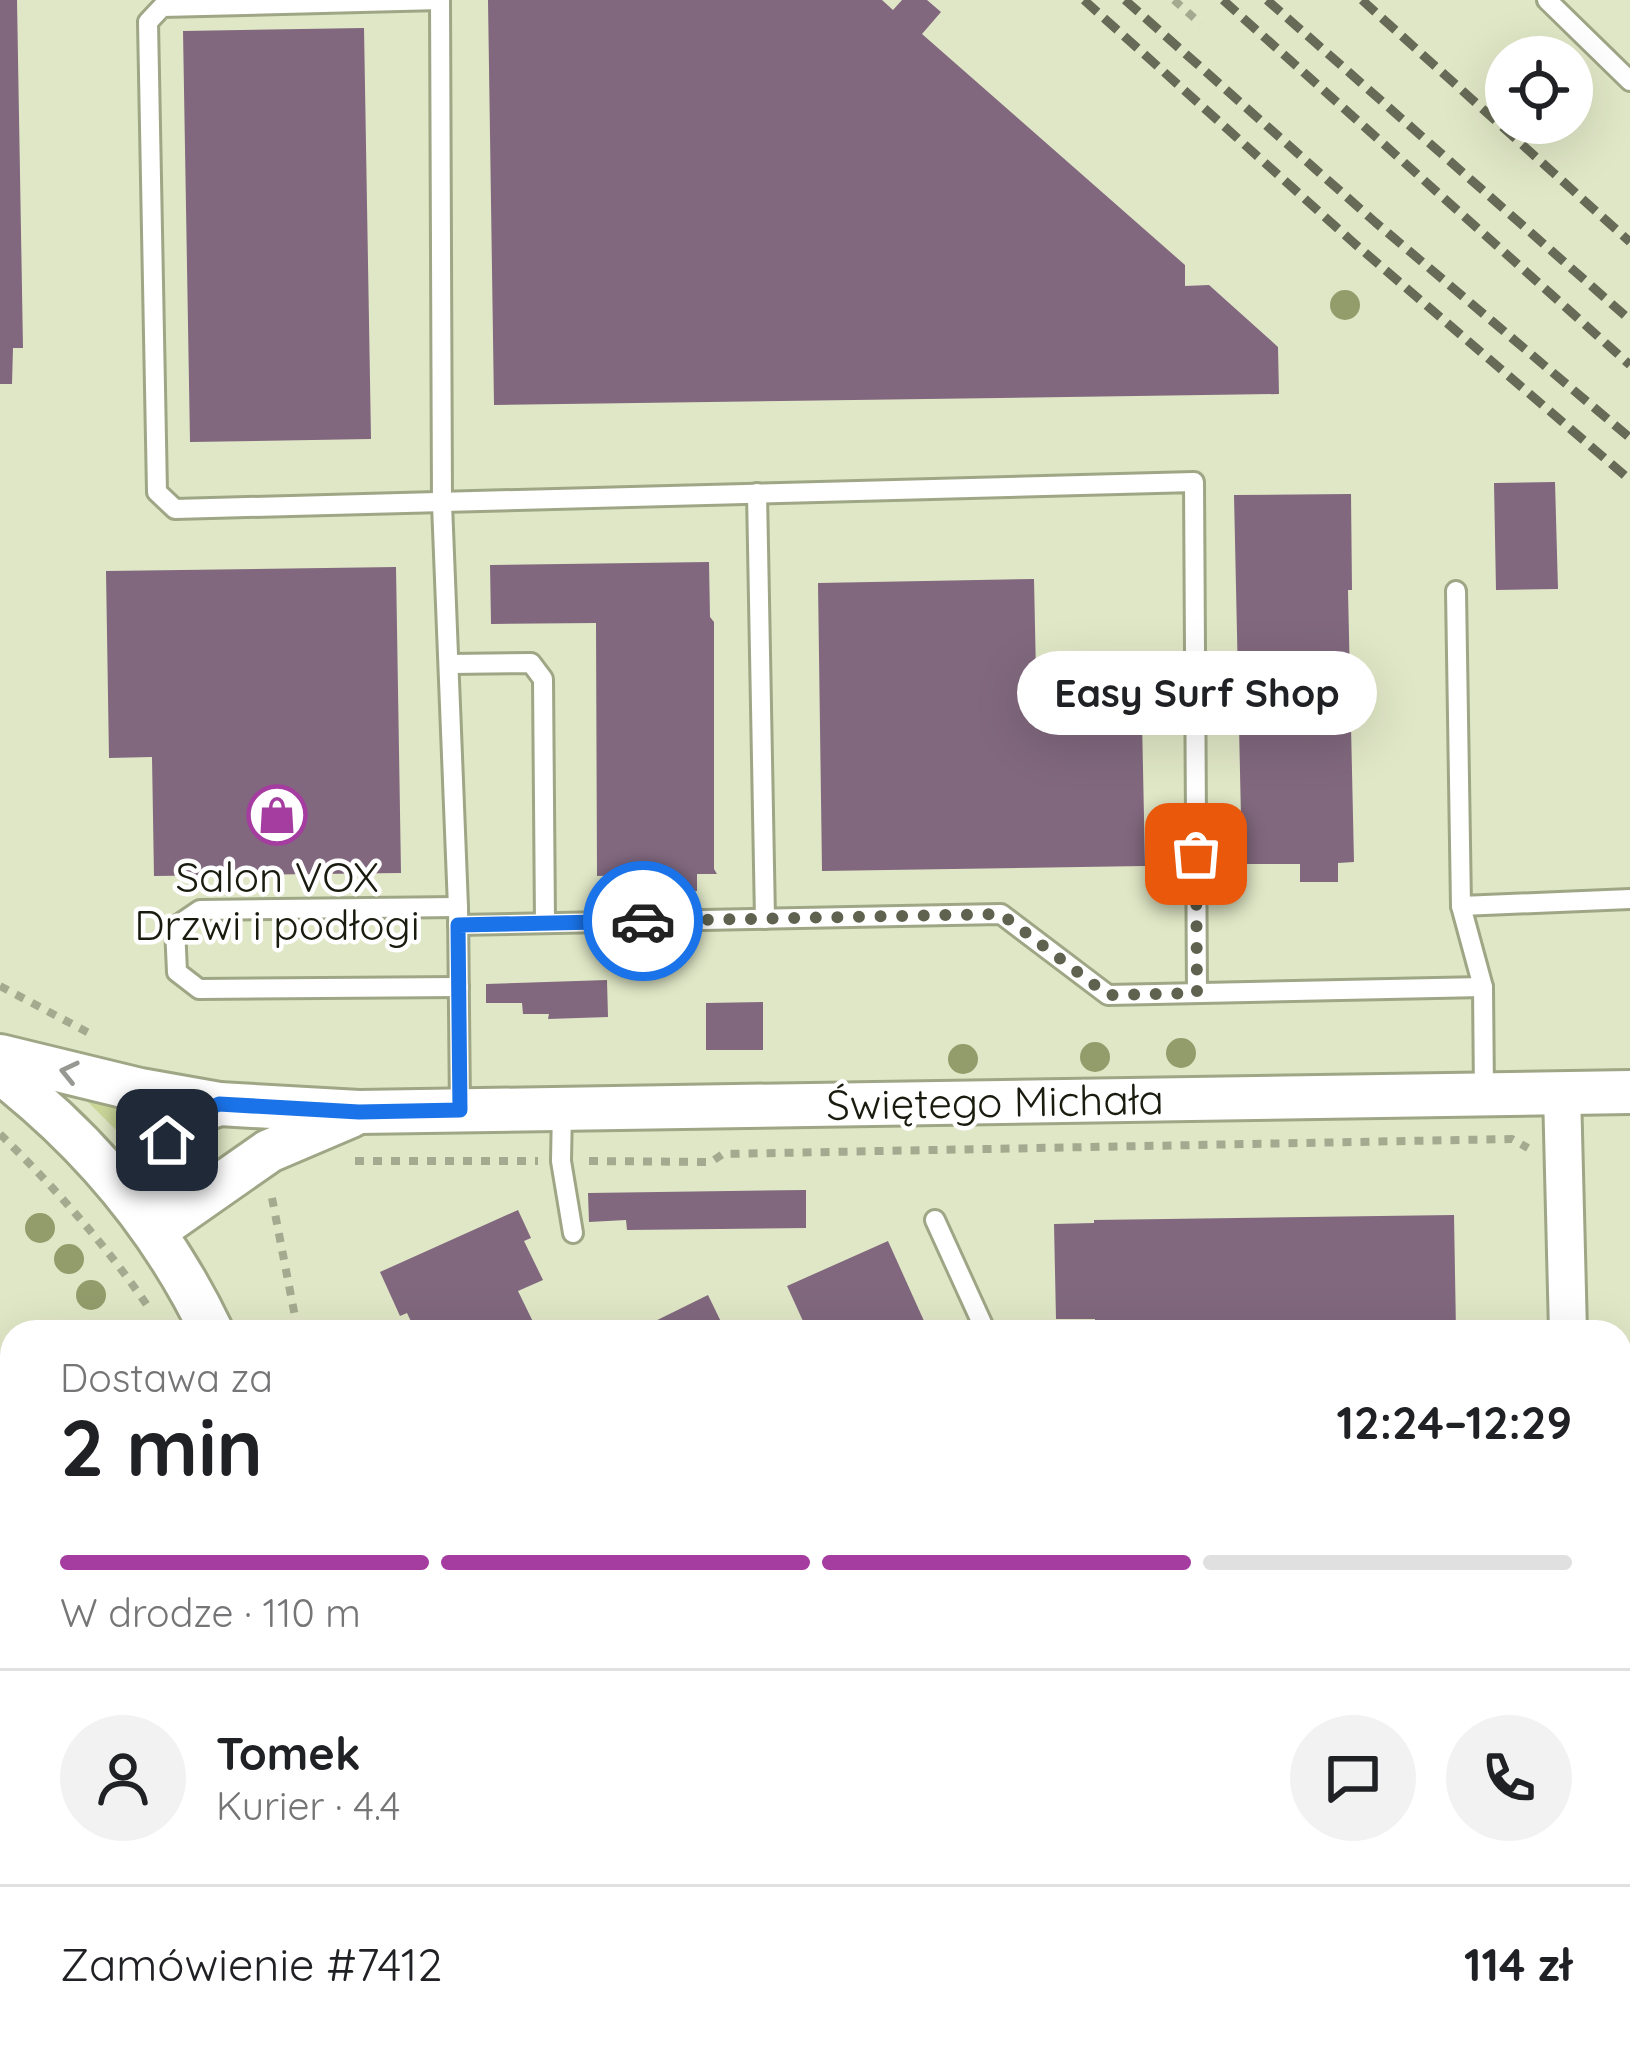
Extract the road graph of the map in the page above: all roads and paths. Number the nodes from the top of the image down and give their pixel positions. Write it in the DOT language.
graph roads {
  1 [pos="440,0"];
  2 [pos="1174,0"];
  3 [pos="1547,0"];
  4 [pos="1201,24"];
  5 [pos="1630,81"];
  6 [pos="757,493"];
  7 [pos="442,504"];
  8 [pos="1456,591"];
  9 [pos="450,664"];
  10 [pos="1630,898"];
  11 [pos="1461,906"];
  12 [pos="458,916"];
  13 [pos="765,919"];
  14 [pos="545,923"];
  15 [pos="0,986"];
  16 [pos="459,987"];
  17 [pos="1483,987"];
  18 [pos="1197,993"];
  19 [pos="100,1039"];
  20 [pos="0,1056"];
  21 [pos="0,1072"];
  22 [pos="1562,1092"];
  23 [pos="1630,1092"];
  24 [pos="1484,1094"];
  25 [pos="219,1104"];
  26 [pos="562,1109"];
  27 [pos="460,1110"];
  28 [pos="359,1112"];
  29 [pos="0,1134"];
  30 [pos="1564,1158"];
  31 [pos="334,1160"];
  32 [pos="561,1160"];
  33 [pos="272,1193"];
  34 [pos="935,1220"];
  35 [pos="156,1230"];
  36 [pos="573,1234"];
  37 [pos="153,1314"];
  38 [pos="201,1320"];
  39 [pos="296,1320"];
  40 [pos="981,1320"];
  41 [pos="1568,1320"];
  1 -- 7 [label="lane"];
  1 -- 7 [label="lane"];
  2 -- 4 [label="path"];
  3 -- 5 [label="lane"];
  6 -- 7 [label="lane"];
  6 -- 13 [label="lane"];
  6 -- 18 [label="lane"];
  7 -- 9 [label="lane"];
  8 -- 11 [label="lane"];
  9 -- 12 [label="lane"];
  9 -- 14 [label="lane"];
  10 -- 11 [label="lane"];
  11 -- 17 [label="lane"];
  12 -- 14 [label="lane"];
  12 -- 16 [label="lane"];
  12 -- 16 [label="lane"];
  13 -- 14 [label="lane"];
  13 -- 18 [label="lane"];
  15 -- 19 [label="path"];
  16 -- 27 [label="lane"];
  17 -- 18 [label="lane"];
  17 -- 24 [label="lane"];
  25 -- 20 [label="street, Świętego Michała, one-way"];
  21 -- 35 [label="street"];
  22 -- 23 [label="street, Świętego Michała"];
  22 -- 24 [label="street, Świętego Michała"];
  22 -- 30 [label="street"];
  24 -- 26 [label="street, Świętego Michała"];
  25 -- 28 [label="street, Świętego Michała"];
  25 -- 35 [label="street"];
  26 -- 27 [label="street, Świętego Michała"];
  26 -- 32 [label="lane"];
  27 -- 28 [label="street, Świętego Michała"];
  28 -- 35 [label="street, Świętego Michała"];
  29 -- 37 [label="path"];
  30 -- 32 [label="path"];
  30 -- 41 [label="street"];
  31 -- 32 [label="path"];
  32 -- 36 [label="lane"];
  33 -- 39 [label="path"];
  34 -- 40 [label="lane"];
  35 -- 38 [label="street"];
}
